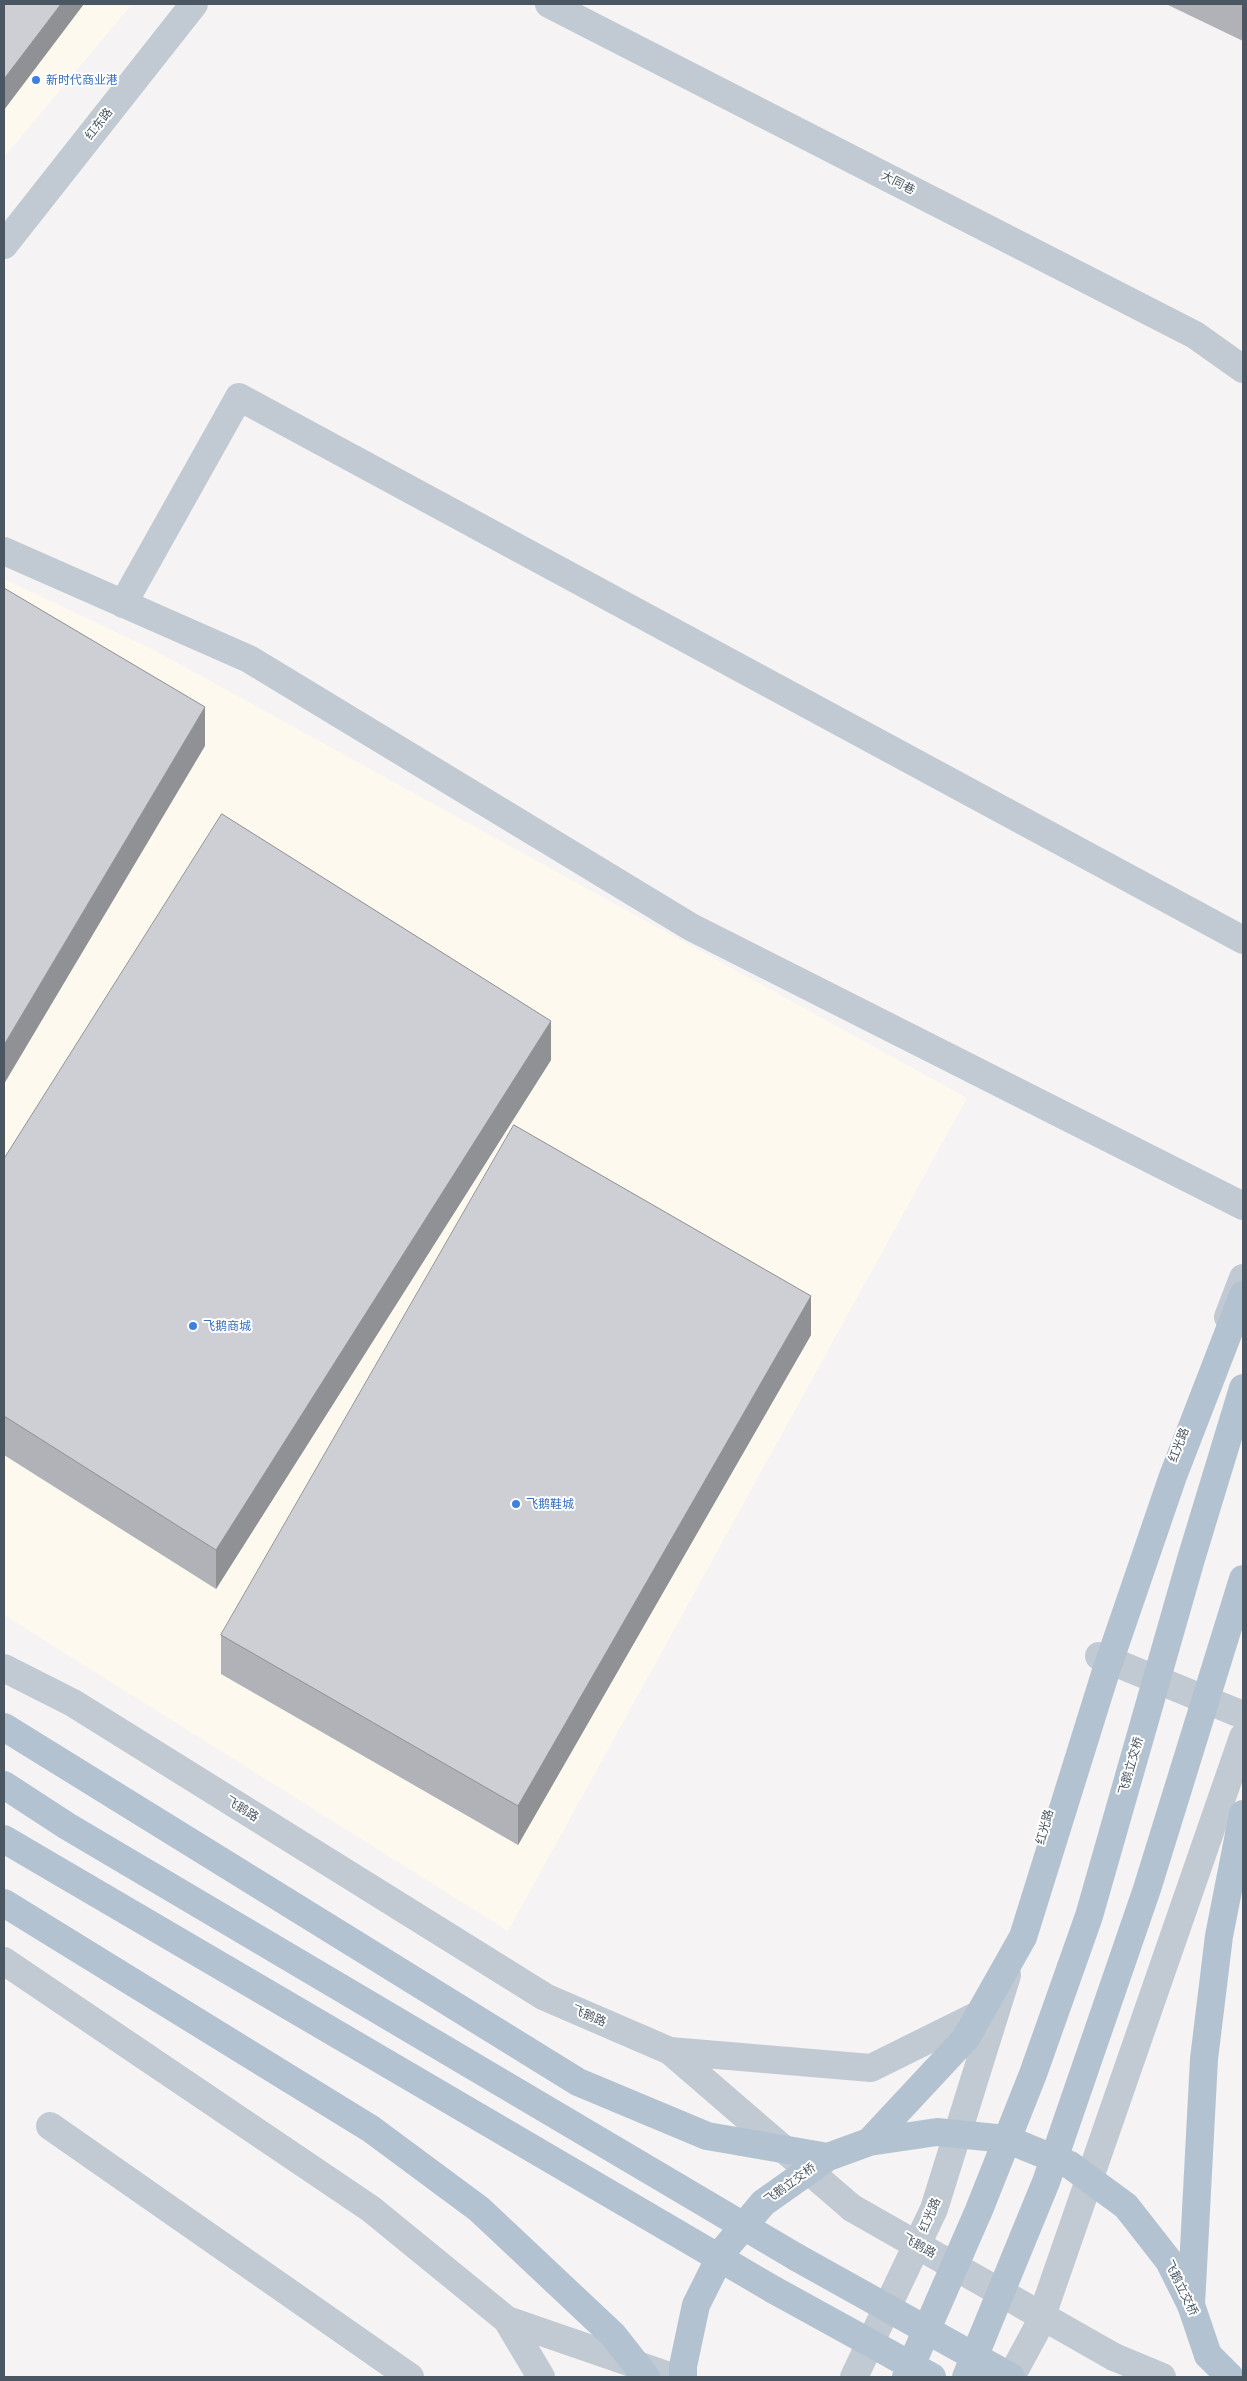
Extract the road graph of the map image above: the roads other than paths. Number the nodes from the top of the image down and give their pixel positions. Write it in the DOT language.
graph roads {
  1 [pos="194,4"];
  2 [pos="549,4"];
  3 [pos="4,245"];
  4 [pos="1243,369"];
  5 [pos="4,551"];
  6 [pos="123,604"];
  7 [pos="1243,940"];
  8 [pos="1243,1206"];
  9 [pos="1243,1278"];
  10 [pos="1243,1295"];
  11 [pos="1243,1388"];
  12 [pos="1243,1580"];
  13 [pos="1099,1656"];
  14 [pos="4,1668"];
  15 [pos="1243,1715"];
  16 [pos="4,1727"];
  17 [pos="1243,1737"];
  18 [pos="4,1785"];
  19 [pos="1243,1814"];
  20 [pos="4,1840"];
  21 [pos="4,1903"];
  22 [pos="4,1961"];
  23 [pos="999,2005"];
  24 [pos="670,2051"];
  25 [pos="50,2126"];
  26 [pos="869,2142"];
  27 [pos="828,2157"];
  28 [pos="1191,2305"];
  29 [pos="507,2320"];
  30 [pos="1207,2366"];
  31 [pos="410,2377"];
  32 [pos="541,2377"];
  33 [pos="646,2377"];
  34 [pos="672,2377"];
  35 [pos="684,2377"];
  36 [pos="854,2377"];
  37 [pos="906,2377"];
  38 [pos="932,2377"];
  39 [pos="966,2377"];
  40 [pos="1011,2377"];
  41 [pos="1162,2377"];
  42 [pos="1230,2377"];
  1 -- 3 [label="street, 红东路"];
  2 -- 4 [label="street, 大同巷"];
  5 -- 6 [label="street"];
  6 -- 7 [label="street"];
  6 -- 8 [label="street"];
  9 -- 13 [label="street, 红光路"];
  10 -- 26 [label="main road, bridge"];
  11 -- 37 [label="main road, 飞鹅立交桥, bridge"];
  12 -- 39 [label="main road, bridge"];
  13 -- 15 [label="street"];
  13 -- 23 [label="street, 红光路"];
  14 -- 24 [label="street, 飞鹅路"];
  16 -- 27 [label="main road, bridge"];
  17 -- 40 [label="street"];
  18 -- 40 [label="main road, bridge"];
  19 -- 28 [label="main road"];
  20 -- 38 [label="main road, bridge"];
  21 -- 33 [label="main road, bridge"];
  22 -- 29 [label="street"];
  23 -- 24 [label="street"];
  23 -- 36 [label="street, 红光路"];
  24 -- 41 [label="street, 飞鹅路, bridge"];
  25 -- 31 [label="street"];
  26 -- 27 [label="main road, 飞鹅立交桥, bridge"];
  26 -- 28 [label="main road, 飞鹅立交桥, bridge"];
  27 -- 35 [label="main road, 飞鹅立交桥, bridge"];
  28 -- 30 [label="main road, 飞鹅立交桥, bridge"];
  29 -- 32 [label="street"];
  29 -- 34 [label="street"];
  30 -- 42 [label="main road"];
}
